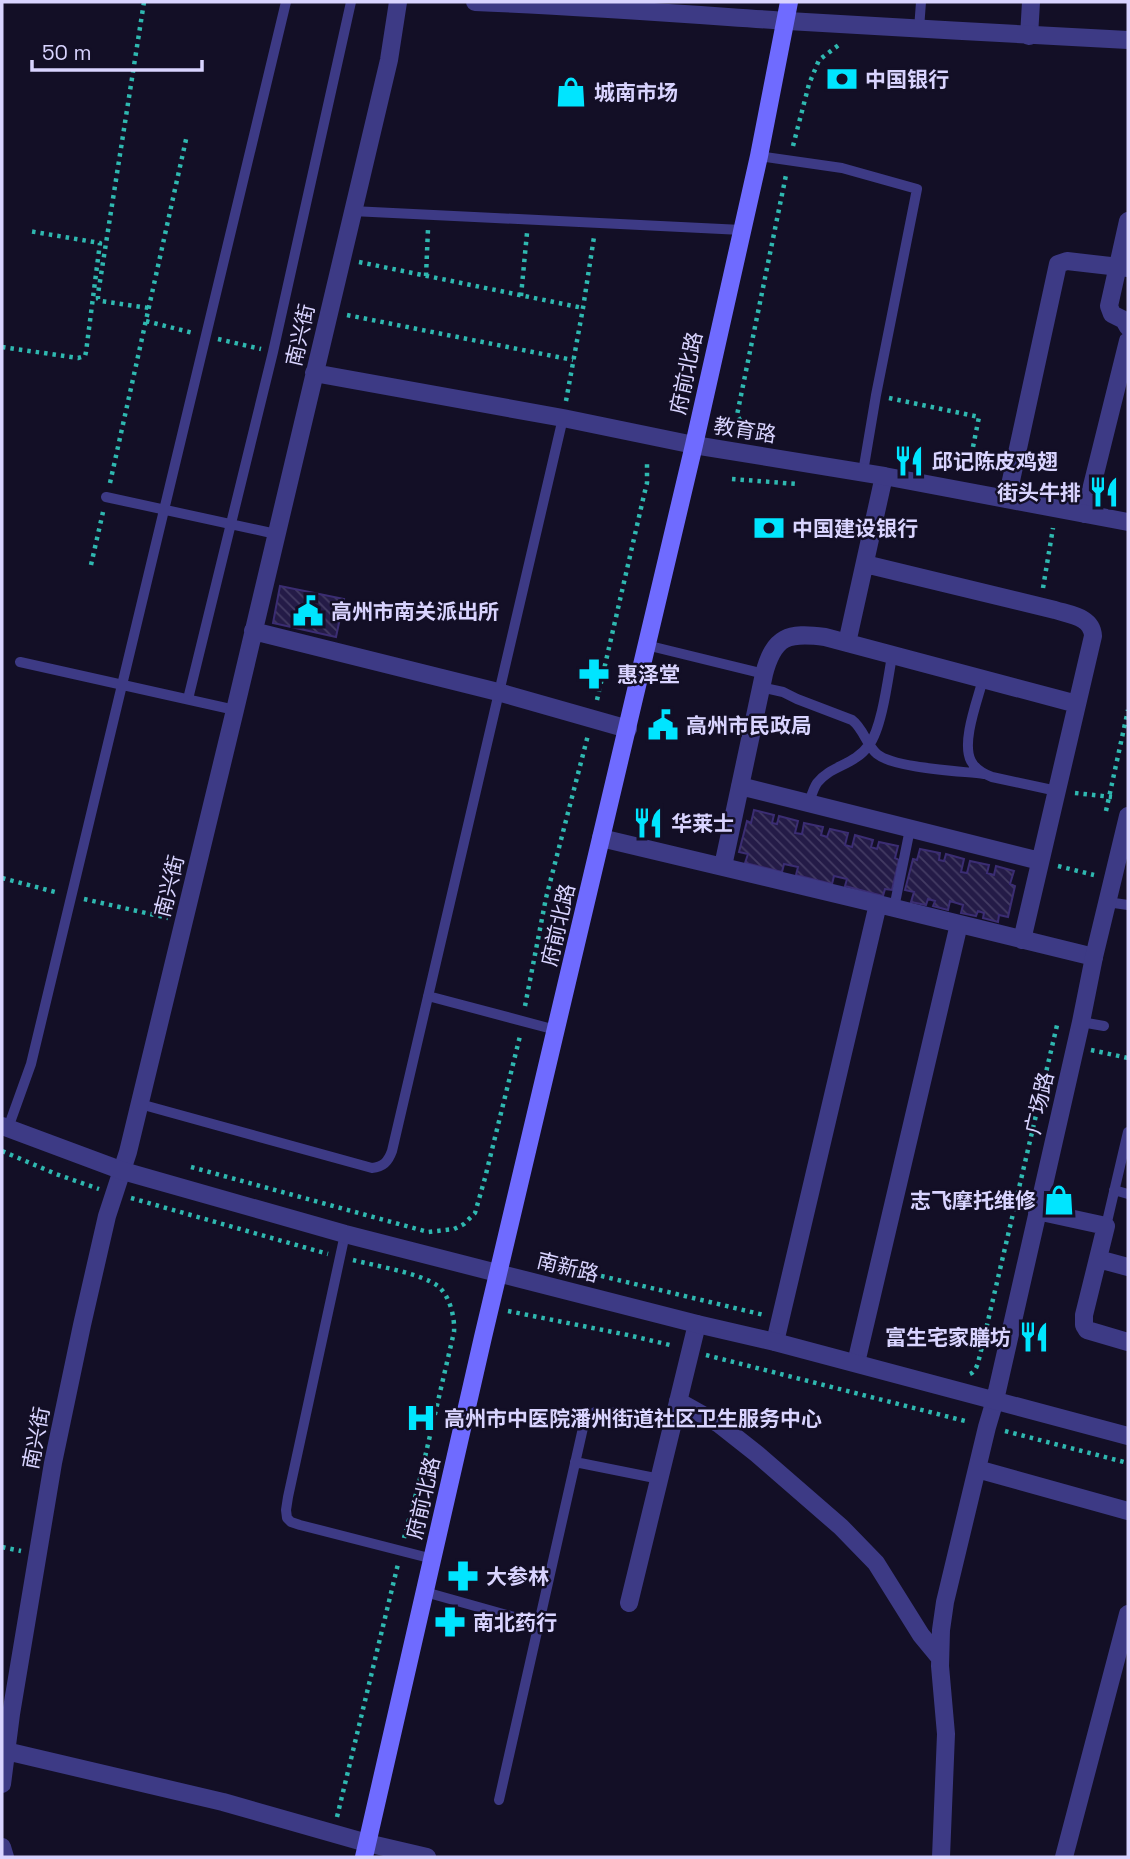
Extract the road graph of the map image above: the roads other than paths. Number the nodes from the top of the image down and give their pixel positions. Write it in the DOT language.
graph roads {
  1 [pos="286,2"];
  2 [pos="351,2"];
  3 [pos="397,2"];
  4 [pos="475,2"];
  5 [pos="789,2"];
  6 [pos="921,2"];
  7 [pos="1031,2"];
  8 [pos="590,4"];
  9 [pos="786,21"];
  10 [pos="919,29"];
  11 [pos="1029,36"];
  12 [pos="1128,40"];
  13 [pos="759,156"];
  14 [pos="352,211"];
  15 [pos="1128,221"];
  16 [pos="741,230"];
  17 [pos="1123,268"];
  18 [pos="1128,327"];
  19 [pos="1128,341"];
  20 [pos="314,373"];
  21 [pos="563,418"];
  22 [pos="694,445"];
  23 [pos="863,472"];
  24 [pos="884,476"];
  25 [pos="106,497"];
  26 [pos="1007,499"];
  27 [pos="163,510"];
  28 [pos="1086,514"];
  29 [pos="1128,522"];
  30 [pos="231,525"];
  31 [pos="276,534"];
  32 [pos="864,564"];
  33 [pos="254,631"];
  34 [pos="847,643"];
  35 [pos="646,645"];
  36 [pos="892,656"];
  37 [pos="20,662"];
  38 [pos="762,680"];
  39 [pos="983,680"];
  40 [pos="121,684"];
  41 [pos="498,692"];
  42 [pos="188,699"];
  43 [pos="1077,704"];
  44 [pos="235,710"];
  45 [pos="628,729"];
  46 [pos="870,744"];
  47 [pos="984,774"];
  48 [pos="740,786"];
  49 [pos="1057,791"];
  50 [pos="809,803"];
  51 [pos="1128,816"];
  52 [pos="909,829"];
  53 [pos="601,838"];
  54 [pos="1040,861"];
  55 [pos="723,866"];
  56 [pos="1107,902"];
  57 [pos="1128,905"];
  58 [pos="886,906"];
  59 [pos="959,924"];
  60 [pos="1022,940"];
  61 [pos="1094,957"];
  62 [pos="428,996"];
  63 [pos="1081,1022"];
  64 [pos="1104,1026"];
  65 [pos="556,1030"];
  66 [pos="140,1104"];
  67 [pos="5,1127"];
  68 [pos="1128,1132"];
  69 [pos="123,1171"];
  70 [pos="1114,1190"];
  71 [pos="1128,1194"];
  72 [pos="1037,1210"];
  73 [pos="1106,1226"];
  74 [pos="345,1234"];
  75 [pos="1098,1259"];
  76 [pos="1128,1266"];
  77 [pos="499,1273"];
  78 [pos="697,1324"];
  79 [pos="775,1342"];
  80 [pos="1128,1342"];
  81 [pos="856,1363"];
  82 [pos="995,1400"];
  83 [pos="678,1401"];
  84 [pos="625,1413"];
  85 [pos="1128,1436"];
  86 [pos="575,1462"];
  87 [pos="977,1469"];
  88 [pos="660,1479"];
  89 [pos="1128,1511"];
  90 [pos="433,1559"];
  91 [pos="425,1591"];
  92 [pos="629,1603"];
  93 [pos="1128,1614"];
  94 [pos="539,1624"];
  95 [pos="940,1658"];
  96 [pos="6,1732"];
  97 [pos="6,1751"];
  98 [pos="2,1784"];
  99 [pos="499,1800"];
  100 [pos="2,1847"];
  101 [pos="365,1850"];
  102 [pos="5,1857"];
  103 [pos="427,1857"];
  104 [pos="941,1857"];
  105 [pos="1064,1857"];
  1 -- 27 [label="lane"];
  2 -- 30 [label="lane"];
  3 -- 14 [label="street, 南兴街"];
  4 -- 8 [label="street"];
  5 -- 9 [label="main road, 府前北路"];
  6 -- 10 [label="lane"];
  7 -- 11 [label="street"];
  8 -- 9 [label="street"];
  9 -- 10 [label="street"];
  9 -- 13 [label="main road, 府前北路"];
  10 -- 11 [label="street"];
  11 -- 12 [label="street"];
  13 -- 16 [label="main road, 府前北路"];
  13 -- 23 [label="lane"];
  14 -- 16 [label="lane"];
  14 -- 20 [label="street, 南兴街"];
  15 -- 17 [label="street"];
  16 -- 22 [label="main road, 府前北路"];
  17 -- 18 [label="street"];
  17 -- 26 [label="street"];
  19 -- 28 [label="street"];
  20 -- 21 [label="street, 教育路"];
  20 -- 31 [label="street, 南兴街"];
  21 -- 22 [label="street, 教育路"];
  21 -- 41 [label="lane"];
  22 -- 23 [label="street, 教育路"];
  22 -- 35 [label="main road, 府前北路"];
  23 -- 24 [label="street, 教育路"];
  24 -- 26 [label="street, 教育路"];
  24 -- 32 [label="street"];
  25 -- 27 [label="lane"];
  26 -- 28 [label="street, 教育路"];
  27 -- 30 [label="lane"];
  27 -- 40 [label="lane"];
  28 -- 29 [label="street, 教育路"];
  30 -- 31 [label="lane"];
  30 -- 42 [label="lane"];
  31 -- 33 [label="street, 南兴街"];
  32 -- 34 [label="street"];
  32 -- 43 [label="street"];
  33 -- 41 [label="street"];
  33 -- 44 [label="street, 南兴街"];
  34 -- 36 [label="street"];
  34 -- 38 [label="street"];
  35 -- 38 [label="lane"];
  35 -- 45 [label="main road, 府前北路"];
  36 -- 39 [label="street"];
  36 -- 46 [label="lane"];
  37 -- 40 [label="lane"];
  38 -- 46 [label="lane"];
  38 -- 48 [label="street"];
  39 -- 43 [label="street"];
  39 -- 47 [label="lane"];
  40 -- 42 [label="lane"];
  40 -- 67 [label="lane"];
  41 -- 45 [label="street"];
  41 -- 62 [label="lane"];
  42 -- 44 [label="lane"];
  43 -- 49 [label="street"];
  44 -- 66 [label="street, 南兴街"];
  45 -- 53 [label="main road, 府前北路"];
  46 -- 47 [label="lane"];
  46 -- 50 [label="lane"];
  47 -- 49 [label="lane"];
  48 -- 50 [label="street"];
  48 -- 55 [label="street"];
  49 -- 54 [label="street"];
  50 -- 52 [label="street"];
  51 -- 56 [label="street, 广场路"];
  52 -- 54 [label="street"];
  52 -- 58 [label="lane"];
  53 -- 55 [label="street"];
  53 -- 65 [label="main road, 府前北路"];
  54 -- 60 [label="street"];
  55 -- 58 [label="street"];
  56 -- 57 [label="lane"];
  56 -- 61 [label="street, 广场路"];
  58 -- 59 [label="street"];
  58 -- 79 [label="street"];
  59 -- 60 [label="street"];
  59 -- 81 [label="street"];
  60 -- 61 [label="street"];
  61 -- 63 [label="street, 广场路"];
  62 -- 65 [label="lane"];
  62 -- 66 [label="lane"];
  63 -- 64 [label="lane"];
  63 -- 72 [label="street, 广场路"];
  65 -- 77 [label="main road, 府前北路"];
  66 -- 69 [label="street, 南兴街"];
  67 -- 69 [label="street, 南新路"];
  68 -- 70 [label="lane"];
  69 -- 74 [label="street, 南新路"];
  69 -- 96 [label="street, 南兴街"];
  70 -- 71 [label="lane"];
  70 -- 73 [label="lane"];
  72 -- 73 [label="street"];
  72 -- 82 [label="street, 广场路"];
  73 -- 75 [label="street"];
  74 -- 77 [label="street, 南新路"];
  74 -- 90 [label="lane"];
  75 -- 76 [label="street"];
  75 -- 80 [label="street"];
  77 -- 78 [label="street, 南新路"];
  77 -- 90 [label="main road, 府前北路"];
  78 -- 79 [label="street, 南新路"];
  78 -- 83 [label="street"];
  79 -- 81 [label="street, 南新路"];
  81 -- 82 [label="street, 南新路"];
  82 -- 85 [label="street, 南新路"];
  82 -- 87 [label="street, 广场路"];
  83 -- 88 [label="street"];
  83 -- 95 [label="street"];
  84 -- 86 [label="lane"];
  86 -- 88 [label="lane"];
  86 -- 94 [label="lane"];
  87 -- 89 [label="street"];
  87 -- 95 [label="street, 广场路"];
  88 -- 92 [label="street"];
  90 -- 91 [label="main road, 府前北路"];
  91 -- 94 [label="lane"];
  91 -- 101 [label="main road, 府前北路"];
  93 -- 105 [label="street"];
  94 -- 99 [label="lane"];
  95 -- 104 [label="street, 广场路"];
  96 -- 97 [label="street, 南兴街"];
  97 -- 98 [label="street, 南兴街"];
  97 -- 101 [label="street"];
  100 -- 102 [label="street"];
  101 -- 103 [label="street"];
}
